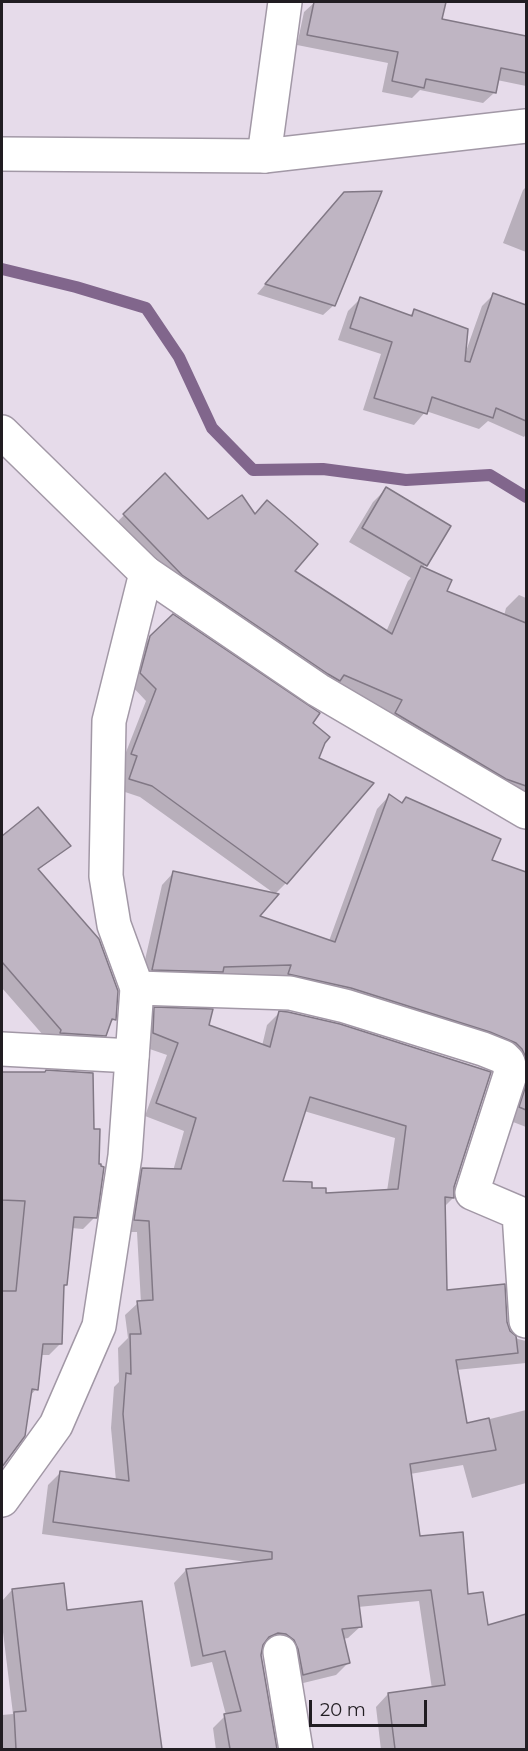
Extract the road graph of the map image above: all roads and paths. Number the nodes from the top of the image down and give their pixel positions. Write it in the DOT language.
graph roads {
  1 [pos="285,2"];
  2 [pos="526,126"];
  3 [pos="2,154"];
  4 [pos="264,156"];
  5 [pos="2,432"];
  6 [pos="146,573"];
  7 [pos="526,812"];
  8 [pos="137,988"];
  9 [pos="2,1049"];
  10 [pos="132,1056"];
  11 [pos="523,1215"];
  12 [pos="526,1321"];
  13 [pos="2,1500"];
  14 [pos="280,1652"];
  15 [pos="296,1749"];
  1 -- 4 [label="street"];
  2 -- 4 [label="street"];
  3 -- 4 [label="street"];
  5 -- 6 [label="street"];
  6 -- 7 [label="street"];
  6 -- 8 [label="street"];
  8 -- 10 [label="street"];
  8 -- 11 [label="street"];
  9 -- 10 [label="street"];
  10 -- 13 [label="street"];
  11 -- 12 [label="street"];
  14 -- 15 [label="street"];
}
